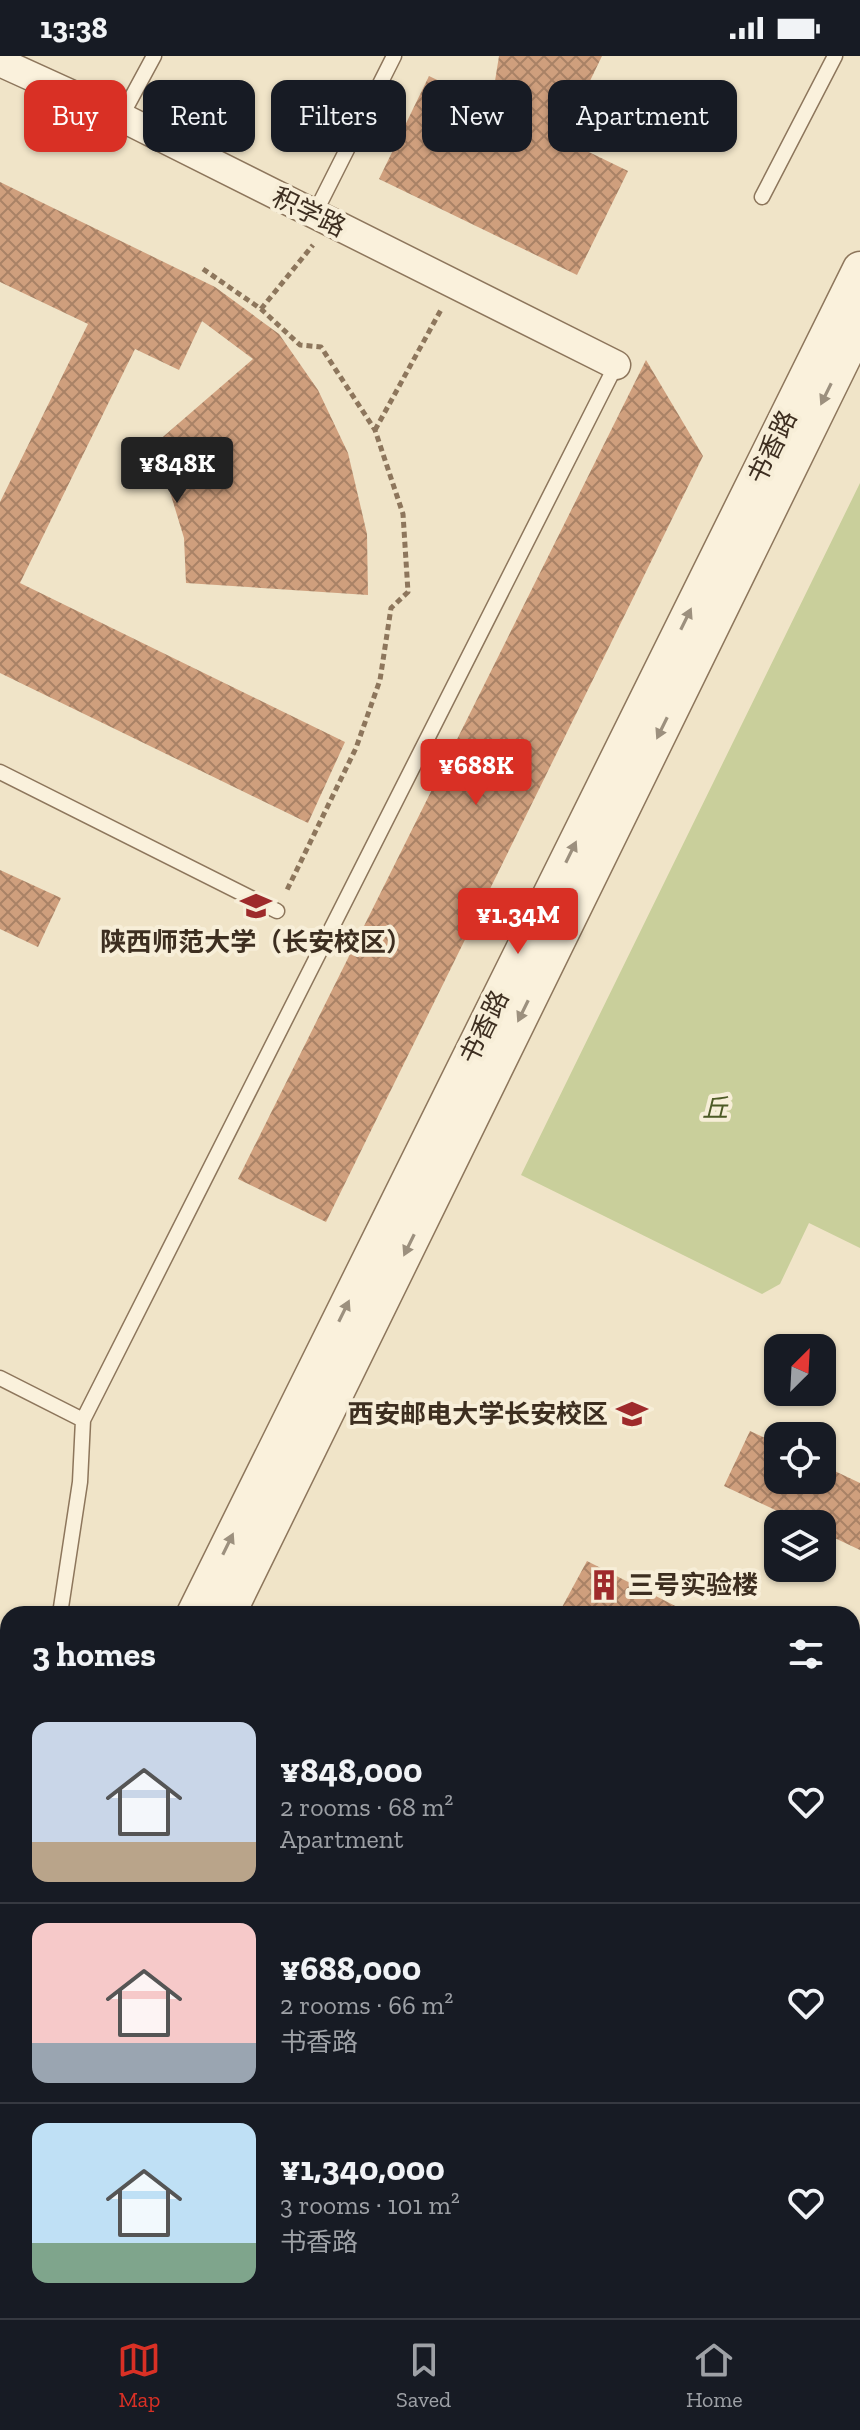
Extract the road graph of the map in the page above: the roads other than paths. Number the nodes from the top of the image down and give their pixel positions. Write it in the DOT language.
graph roads {
  1 [pos="154,56"];
  2 [pos="394,56"];
  3 [pos="835,56"];
  4 [pos="0,62"];
  5 [pos="40,80"];
  6 [pos="127,106"];
  7 [pos="127,120"];
  8 [pos="762,197"];
  9 [pos="320,217"];
  10 [pos="860,269"];
  11 [pos="860,324"];
  12 [pos="616,365"];
  13 [pos="0,772"];
  14 [pos="277,911"];
  15 [pos="0,1378"];
  16 [pos="83,1420"];
  17 [pos="61,1606"];
  18 [pos="198,1606"];
  19 [pos="232,1606"];
  1 -- 6 [label="lane"];
  2 -- 9 [label="lane"];
  3 -- 8 [label="lane"];
  4 -- 5 [label="street, 积学路"];
  7 -- 9 [label="street, 积学路"];
  9 -- 12 [label="street, 积学路"];
  18 -- 10 [label="street, 书香路, one-way"];
  11 -- 19 [label="street, 书香路, one-way"];
  12 -- 16 [label="lane"];
  13 -- 14 [label="lane"];
  15 -- 16 [label="lane"];
  16 -- 17 [label="lane"];
}
